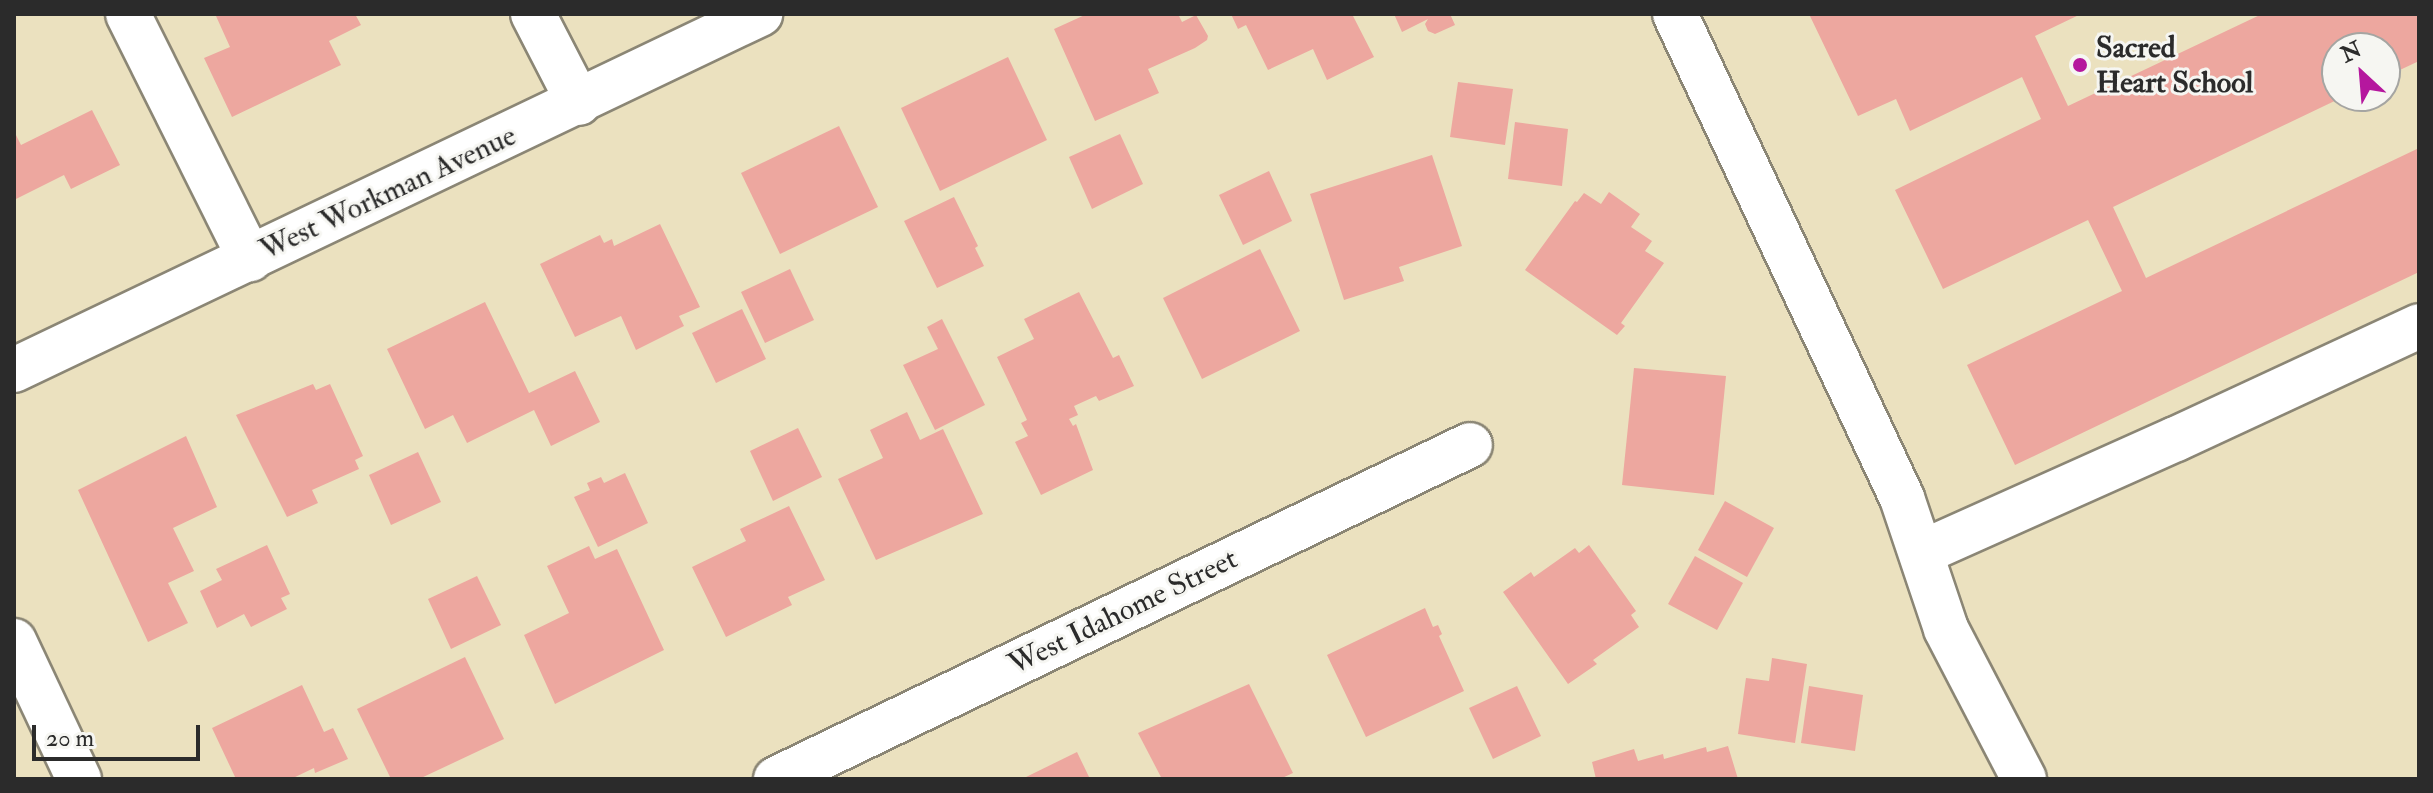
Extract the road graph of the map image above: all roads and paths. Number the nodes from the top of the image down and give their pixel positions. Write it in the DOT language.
graph roads {
  1 [pos="128,14"];
  2 [pos="533,14"];
  3 [pos="760,14"];
  4 [pos="1675,14"];
  5 [pos="579,103"];
  6 [pos="250,259"];
  7 [pos="2419,326"];
  8 [pos="14,370"];
  9 [pos="1470,445"];
  10 [pos="1923,552"];
  11 [pos="14,641"];
  12 [pos="79,779"];
  13 [pos="776,779"];
  14 [pos="2024,779"];
  1 -- 6 [label="street"];
  2 -- 5 [label="street"];
  3 -- 5 [label="street, West Workman Avenue"];
  4 -- 10 [label="street"];
  5 -- 6 [label="street, West Workman Avenue"];
  6 -- 8 [label="street, West Workman Avenue"];
  7 -- 10 [label="street"];
  9 -- 13 [label="street, West Idahome Street"];
  10 -- 14 [label="street"];
  11 -- 12 [label="street"];
}
